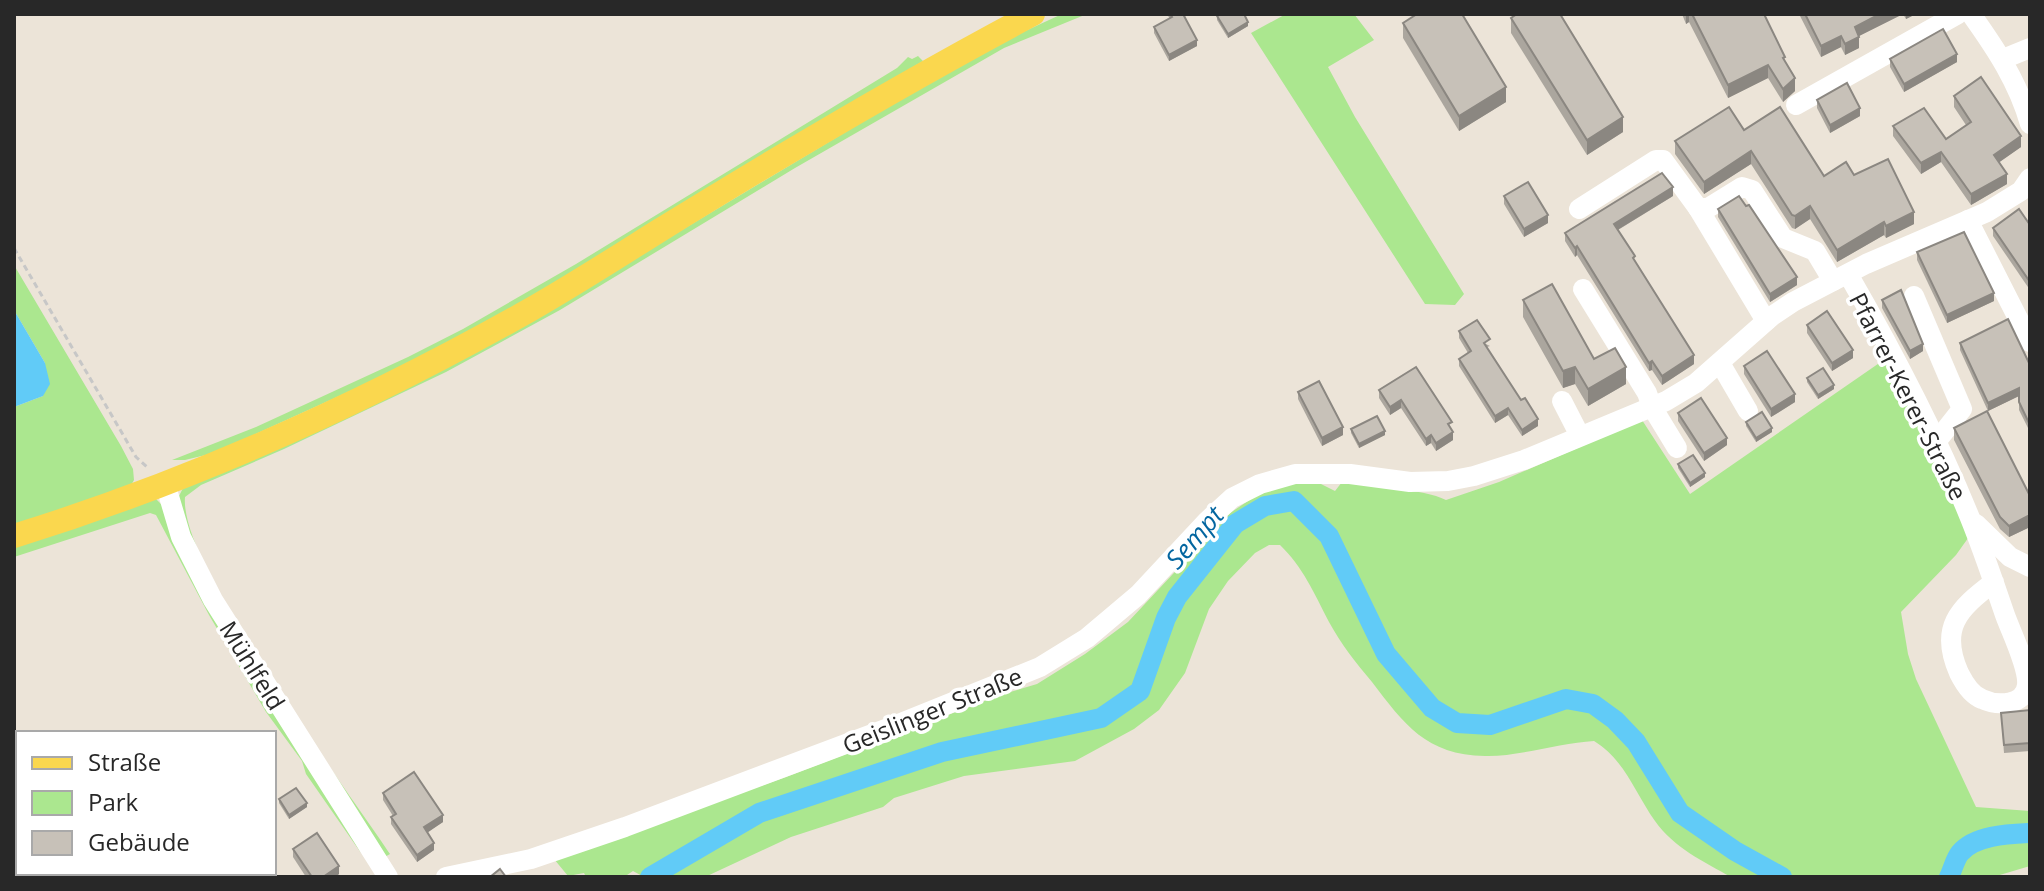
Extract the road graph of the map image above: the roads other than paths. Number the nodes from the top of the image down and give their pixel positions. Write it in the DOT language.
graph roads {
  1 [pos="1033,14"];
  2 [pos="1958,14"];
  3 [pos="1971,14"];
  4 [pos="2030,48"];
  5 [pos="2003,59"];
  6 [pos="1796,105"];
  7 [pos="2030,124"];
  8 [pos="2030,178"];
  9 [pos="1698,208"];
  10 [pos="1579,209"];
  11 [pos="1968,220"];
  12 [pos="1840,278"];
  13 [pos="1583,289"];
  14 [pos="1914,296"];
  15 [pos="1766,321"];
  16 [pos="2030,342"];
  17 [pos="1720,363"];
  18 [pos="1562,401"];
  19 [pos="1652,407"];
  20 [pos="1748,411"];
  21 [pos="1580,436"];
  22 [pos="1936,442"];
  23 [pos="1677,448"];
  24 [pos="1368,476"];
  25 [pos="165,483"];
  26 [pos="1970,518"];
  27 [pos="14,536"];
  28 [pos="2030,567"];
  29 [pos="1994,582"];
  30 [pos="388,877"];
  31 [pos="446,877"];
  1 -- 25 [label="main road"];
  2 -- 6 [label="street"];
  3 -- 5 [label="street"];
  4 -- 5 [label="street"];
  5 -- 7 [label="street"];
  8 -- 11 [label="street, Pfarrer-Kerer-Straße"];
  9 -- 10 [label="street"];
  9 -- 12 [label="street"];
  9 -- 15 [label="street"];
  11 -- 12 [label="street, Pfarrer-Kerer-Straße"];
  11 -- 16 [label="street"];
  12 -- 15 [label="street, Pfarrer-Kerer-Straße"];
  12 -- 22 [label="street, Pfarrer-Kerer-Straße"];
  13 -- 19 [label="street"];
  14 -- 22 [label="street"];
  15 -- 17 [label="street, Pfarrer-Kerer-Straße"];
  17 -- 19 [label="street, Pfarrer-Kerer-Straße"];
  17 -- 20 [label="street"];
  18 -- 21 [label="street"];
  19 -- 21 [label="street, Pfarrer-Kerer-Straße"];
  19 -- 23 [label="street"];
  21 -- 24 [label="street, Pfarrer-Kerer-Straße"];
  22 -- 26 [label="street, Pfarrer-Kerer-Straße"];
  24 -- 31 [label="street, Geislinger Straße"];
  25 -- 27 [label="main road"];
  25 -- 30 [label="street, Mühlfeld"];
  26 -- 28 [label="street"];
  26 -- 29 [label="street, Pfarrer-Kerer-Straße"];
  29 -- 29 [label="street, Pfarrer-Kerer-Straße"];
}
